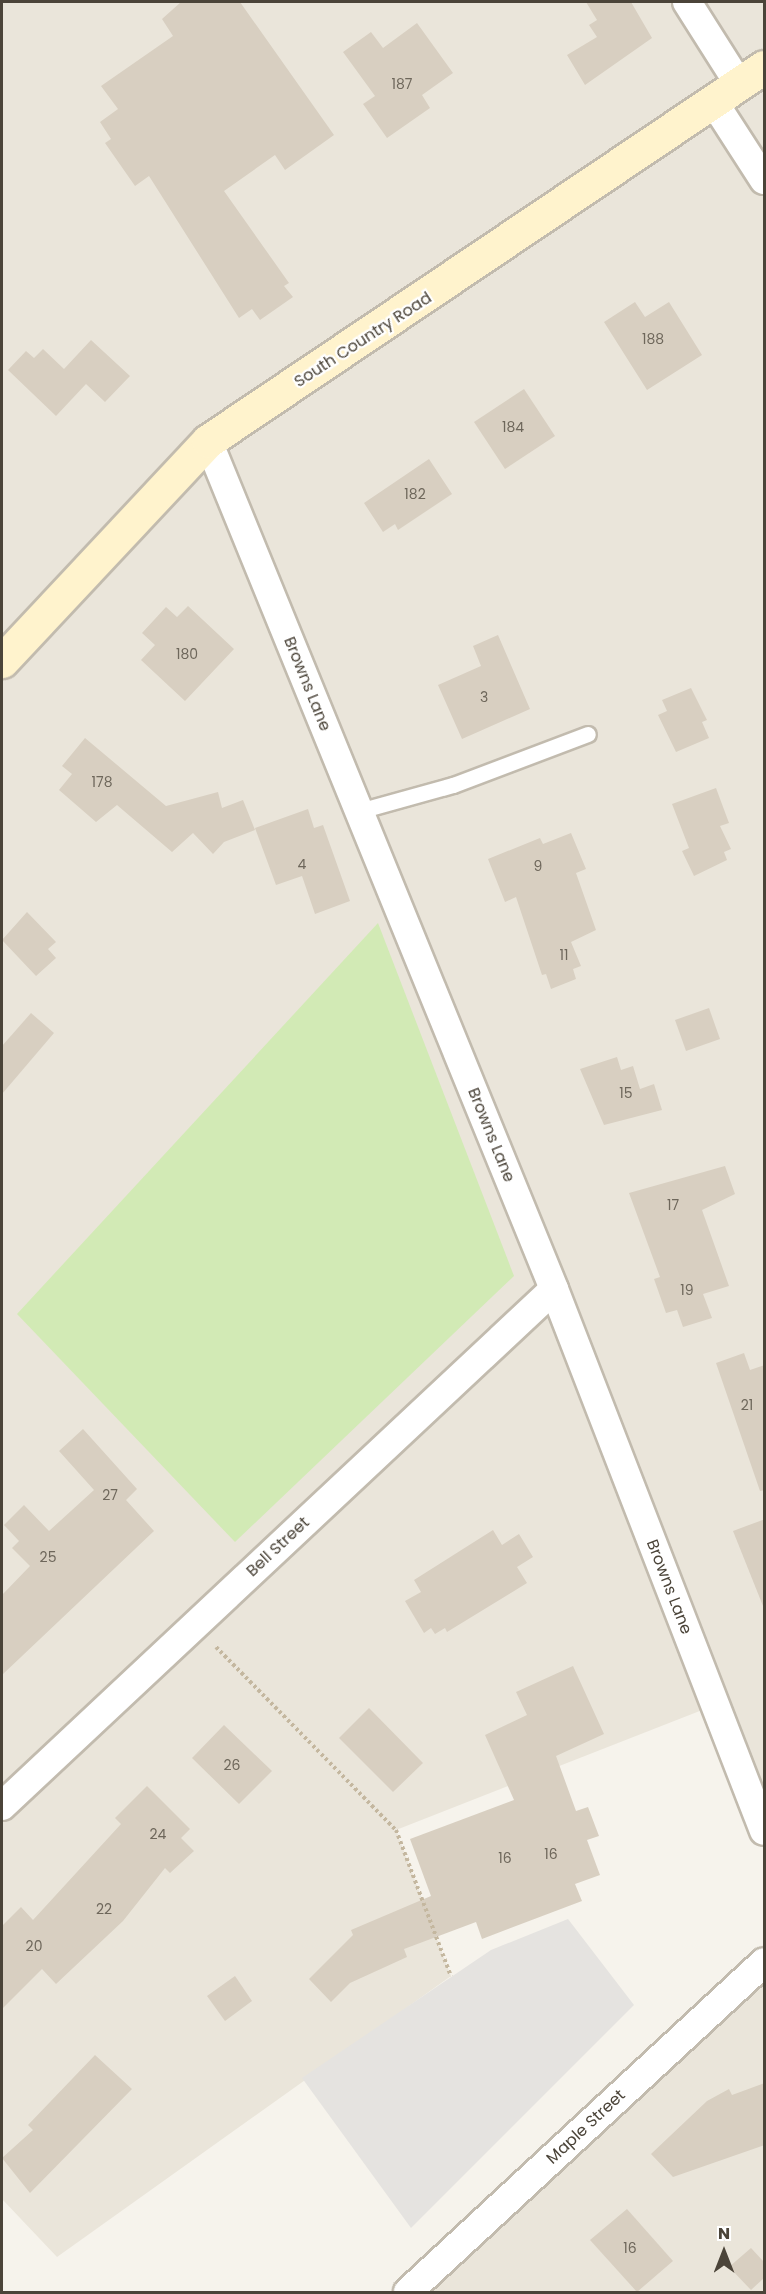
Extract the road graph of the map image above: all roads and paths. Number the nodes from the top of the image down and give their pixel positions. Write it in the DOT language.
graph roads {
  1 [pos="687,2"];
  2 [pos="739,84"];
  3 [pos="765,180"];
  4 [pos="208,441"];
  5 [pos="2,661"];
  6 [pos="588,734"];
  7 [pos="359,810"];
  8 [pos="554,1289"];
  9 [pos="194,1626"];
  10 [pos="2,1806"];
  11 [pos="765,1831"];
  12 [pos="765,1962"];
  13 [pos="451,1976"];
  14 [pos="408,2292"];
  1 -- 2 [label="street"];
  2 -- 3 [label="street"];
  2 -- 4 [label="main road, South Country Road"];
  4 -- 5 [label="main road, South Country Road"];
  4 -- 7 [label="street, Browns Lane"];
  6 -- 7 [label="lane"];
  7 -- 8 [label="street, Browns Lane"];
  8 -- 9 [label="street, Bell Street"];
  8 -- 11 [label="street, Browns Lane"];
  9 -- 10 [label="street, Bell Street"];
  9 -- 13 [label="path"];
  12 -- 14 [label="street, Maple Street"];
}
